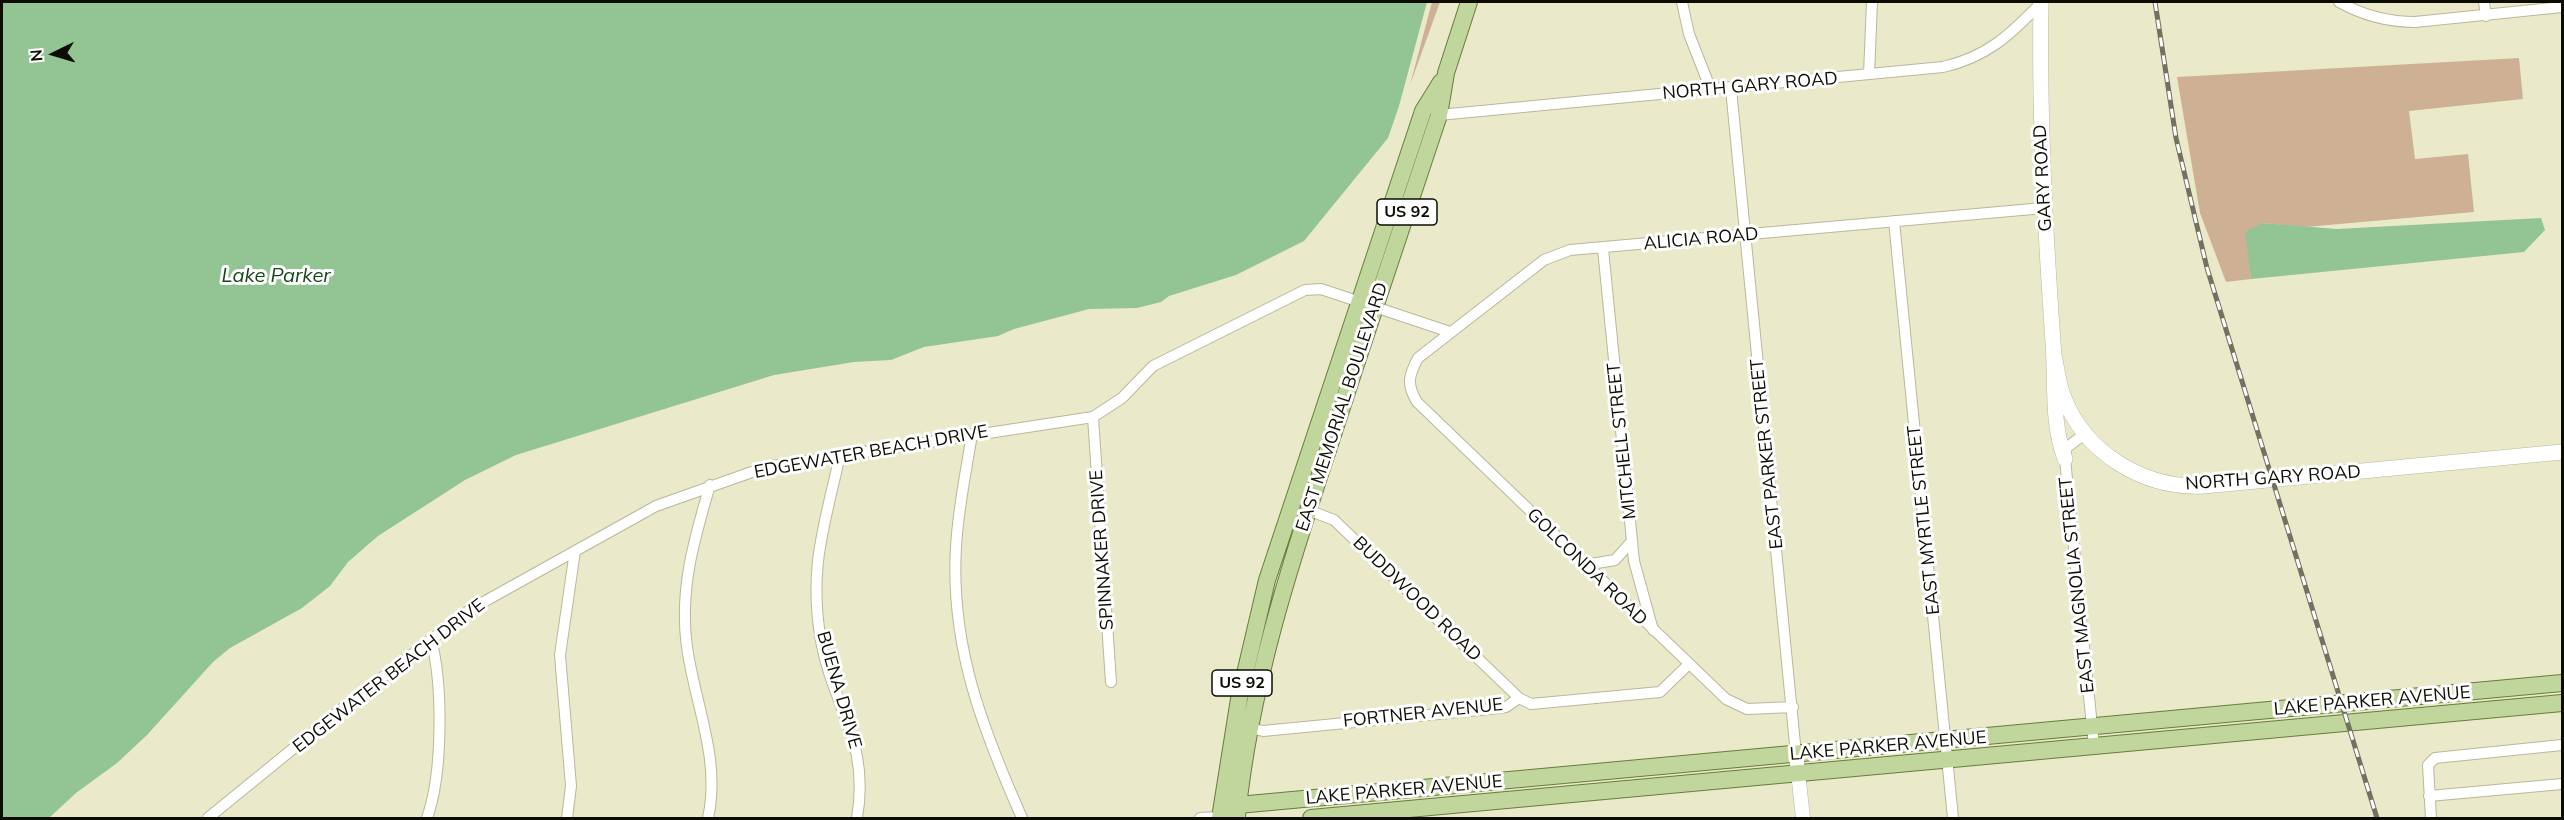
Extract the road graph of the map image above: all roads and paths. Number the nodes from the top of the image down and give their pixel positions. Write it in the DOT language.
graph roads {
  1 [pos="1469,2"];
  2 [pos="1682,2"];
  3 [pos="1872,2"];
  4 [pos="2041,2"];
  5 [pos="2339,2"];
  6 [pos="2484,2"];
  7 [pos="2562,7"];
  8 [pos="2486,16"];
  9 [pos="1869,74"];
  10 [pos="1442,79"];
  11 [pos="1731,89"];
  12 [pos="1711,90"];
  13 [pos="1439,115"];
  14 [pos="2044,208"];
  15 [pos="1894,220"];
  16 [pos="1746,235"];
  17 [pos="1603,249"];
  18 [pos="1366,306"];
  19 [pos="1450,332"];
  20 [pos="2054,354"];
  21 [pos="1408,380"];
  22 [pos="1093,417"];
  23 [pos="2086,433"];
  24 [pos="972,434"];
  25 [pos="2562,452"];
  26 [pos="840,455"];
  27 [pos="2065,459"];
  28 [pos="711,485"];
  29 [pos="1308,510"];
  30 [pos="1632,540"];
  31 [pos="575,551"];
  32 [pos="1585,565"];
  33 [pos="1653,630"];
  34 [pos="431,639"];
  35 [pos="1689,664"];
  36 [pos="1111,682"];
  37 [pos="2562,683"];
  38 [pos="2562,694"];
  39 [pos="1519,698"];
  40 [pos="2562,703"];
  41 [pos="2530,706"];
  42 [pos="1793,707"];
  43 [pos="2092,727"];
  44 [pos="1250,728"];
  45 [pos="1946,740"];
  46 [pos="2562,745"];
  47 [pos="2094,746"];
  48 [pos="1796,754"];
  49 [pos="1948,760"];
  50 [pos="1797,774"];
  51 [pos="2562,784"];
  52 [pos="2429,796"];
  53 [pos="1228,816"];
  54 [pos="857,818"];
  55 [pos="208,819"];
  56 [pos="427,819"];
  57 [pos="567,819"];
  58 [pos="708,819"];
  59 [pos="1022,819"];
  60 [pos="1200,819"];
  61 [pos="1311,819"];
  62 [pos="1803,819"];
  63 [pos="1953,819"];
  64 [pos="2431,819"];
  1 -- 10 [label="main road, EAST MEMORIAL BOULEVARD / US 92"];
  2 -- 12 [label="street"];
  3 -- 9 [label="street"];
  4 -- 9 [label="street, NORTH GARY ROAD"];
  4 -- 14 [label="main road, GARY ROAD"];
  5 -- 8 [label="street"];
  6 -- 8 [label="street"];
  7 -- 8 [label="street"];
  9 -- 11 [label="street, NORTH GARY ROAD"];
  10 -- 13 [label="main road, EAST MEMORIAL BOULEVARD / US 92"];
  10 -- 18 [label="main road, EAST MEMORIAL BOULEVARD / US 92"];
  11 -- 12 [label="street, NORTH GARY ROAD"];
  11 -- 16 [label="street, EAST PARKER STREET"];
  12 -- 13 [label="street, NORTH GARY ROAD"];
  13 -- 18 [label="main road, EAST MEMORIAL BOULEVARD / US 92"];
  14 -- 15 [label="street, ALICIA ROAD"];
  14 -- 20 [label="main road, GARY ROAD"];
  15 -- 16 [label="street, ALICIA ROAD"];
  15 -- 45 [label="street, EAST MYRTLE STREET"];
  16 -- 17 [label="street, ALICIA ROAD"];
  16 -- 42 [label="street, EAST PARKER STREET"];
  17 -- 19 [label="street, ALICIA ROAD"];
  17 -- 30 [label="street, MITCHELL STREET"];
  18 -- 19 [label="street, EDGEWATER BEACH DRIVE"];
  18 -- 22 [label="street, EDGEWATER BEACH DRIVE"];
  18 -- 29 [label="main road, EAST MEMORIAL BOULEVARD / US 92"];
  18 -- 53 [label="main road, EAST MEMORIAL BOULEVARD / US 92"];
  19 -- 21 [label="street, ALICIA ROAD"];
  20 -- 23 [label="main road, NORTH GARY ROAD"];
  20 -- 27 [label="main road"];
  21 -- 32 [label="street, GOLCONDA ROAD"];
  22 -- 24 [label="street, EDGEWATER BEACH DRIVE"];
  22 -- 36 [label="street, SPINNAKER DRIVE"];
  23 -- 25 [label="main road, NORTH GARY ROAD"];
  23 -- 27 [label="street, EAST MAGNOLIA STREET"];
  24 -- 26 [label="street, EDGEWATER BEACH DRIVE"];
  24 -- 59 [label="street"];
  26 -- 28 [label="street, EDGEWATER BEACH DRIVE"];
  26 -- 54 [label="street, BUENA DRIVE"];
  27 -- 43 [label="street, EAST MAGNOLIA STREET"];
  28 -- 31 [label="street, EDGEWATER BEACH DRIVE"];
  28 -- 58 [label="street"];
  29 -- 39 [label="street, BUDDWOOD ROAD"];
  29 -- 44 [label="main road, EAST MEMORIAL BOULEVARD / US 92"];
  30 -- 32 [label="street"];
  30 -- 33 [label="street, MITCHELL STREET"];
  31 -- 34 [label="street, EDGEWATER BEACH DRIVE"];
  31 -- 57 [label="street"];
  32 -- 33 [label="street, GOLCONDA ROAD"];
  33 -- 35 [label="street, GOLCONDA ROAD"];
  34 -- 55 [label="street, EDGEWATER BEACH DRIVE"];
  34 -- 56 [label="street"];
  35 -- 39 [label="street, FORTNER AVENUE"];
  35 -- 42 [label="street, GOLCONDA ROAD"];
  37 -- 43 [label="main road, LAKE PARKER AVENUE"];
  38 -- 41 [label="main road"];
  39 -- 44 [label="street, FORTNER AVENUE"];
  40 -- 41 [label="main road, LAKE PARKER AVENUE"];
  41 -- 47 [label="main road, LAKE PARKER AVENUE"];
  42 -- 48 [label="street, EAST PARKER STREET"];
  43 -- 45 [label="main road, LAKE PARKER AVENUE"];
  43 -- 47 [label="street, EAST MAGNOLIA STREET"];
  44 -- 53 [label="main road, EAST MEMORIAL BOULEVARD / US 92"];
  45 -- 48 [label="main road, LAKE PARKER AVENUE"];
  45 -- 49 [label="street, EAST MYRTLE STREET"];
  46 -- 52 [label="street"];
  47 -- 49 [label="main road, LAKE PARKER AVENUE"];
  48 -- 50 [label="street, EAST PARKER STREET"];
  48 -- 53 [label="main road, LAKE PARKER AVENUE"];
  49 -- 50 [label="main road, LAKE PARKER AVENUE"];
  49 -- 63 [label="street, EAST MYRTLE STREET"];
  50 -- 61 [label="main road, LAKE PARKER AVENUE"];
  50 -- 62 [label="street, EAST PARKER STREET"];
  51 -- 52 [label="street"];
  52 -- 64 [label="street"];
  53 -- 60 [label="street"];
}
